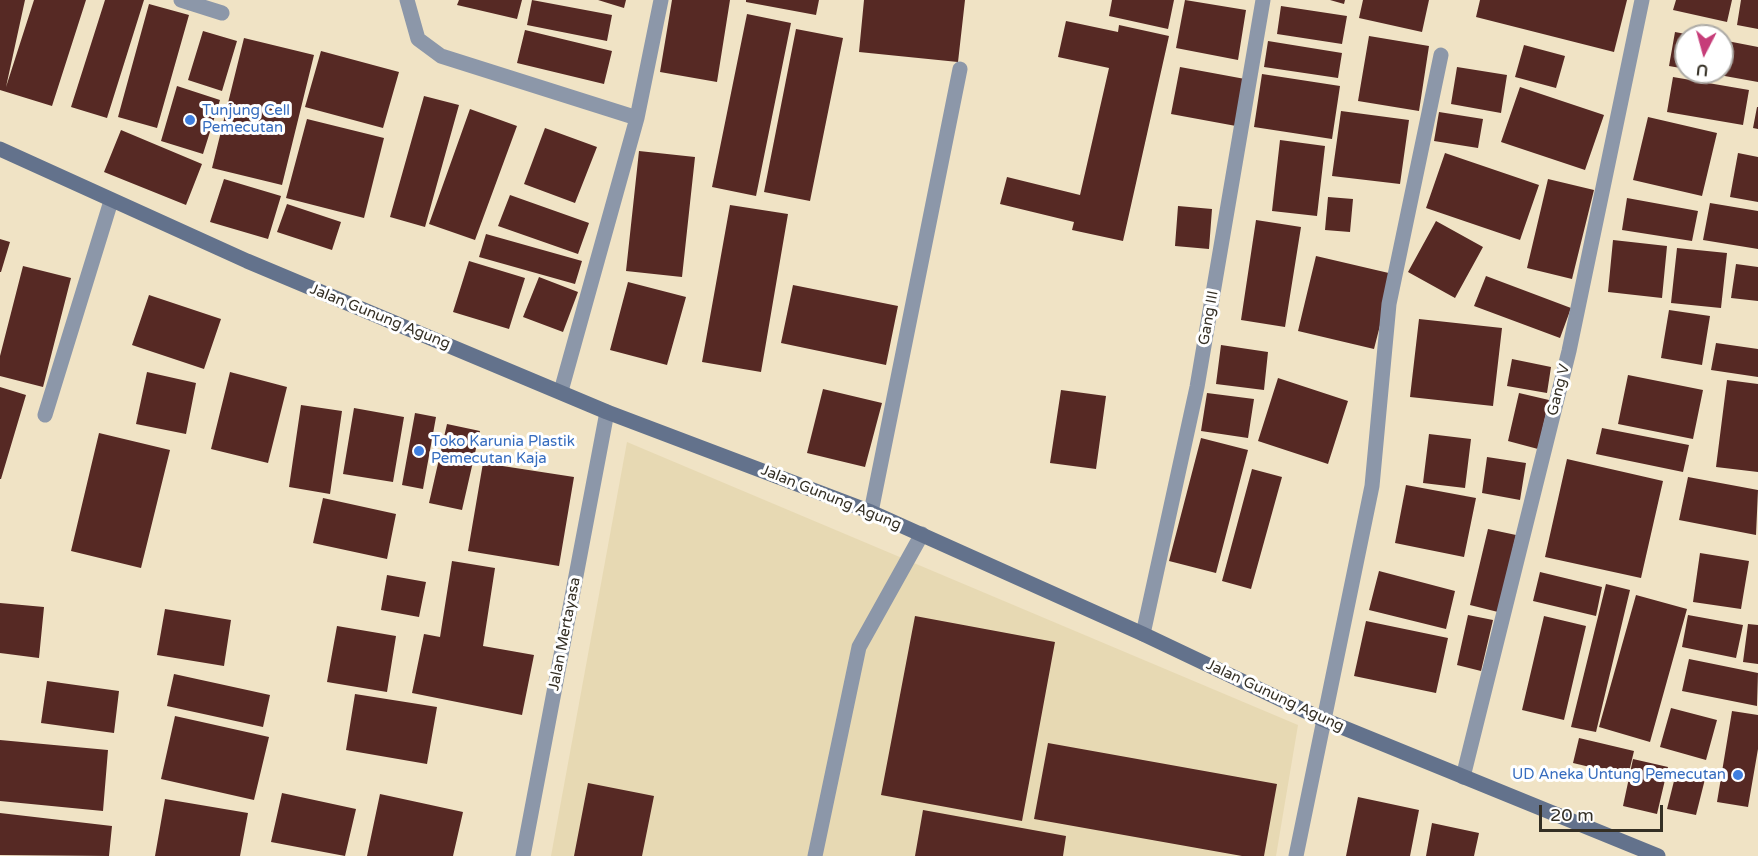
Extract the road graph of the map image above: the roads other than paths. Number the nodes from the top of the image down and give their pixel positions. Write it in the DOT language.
graph roads {
  1 [pos="181,0"];
  2 [pos="406,0"];
  3 [pos="661,0"];
  4 [pos="1263,0"];
  5 [pos="1642,0"];
  6 [pos="222,13"];
  7 [pos="1441,55"];
  8 [pos="960,69"];
  9 [pos="637,118"];
  10 [pos="0,149"];
  11 [pos="111,201"];
  12 [pos="561,391"];
  13 [pos="607,412"];
  14 [pos="45,415"];
  15 [pos="871,512"];
  16 [pos="922,534"];
  17 [pos="1143,634"];
  18 [pos="1322,719"];
  19 [pos="1463,777"];
  20 [pos="523,856"];
  21 [pos="815,856"];
  22 [pos="1296,856"];
  23 [pos="1659,856"];
  1 -- 6 [label="street"];
  2 -- 9 [label="street"];
  3 -- 9 [label="street"];
  4 -- 17 [label="street, Gang III"];
  5 -- 19 [label="street, Gang V"];
  7 -- 18 [label="street"];
  8 -- 15 [label="street"];
  9 -- 12 [label="street"];
  10 -- 11 [label="main road, Jalan Gunung Agung"];
  11 -- 12 [label="main road, Jalan Gunung Agung"];
  11 -- 14 [label="street"];
  12 -- 13 [label="main road, Jalan Gunung Agung"];
  13 -- 15 [label="main road, Jalan Gunung Agung"];
  13 -- 20 [label="street, Jalan Mertayasa"];
  15 -- 16 [label="main road, Jalan Gunung Agung"];
  16 -- 17 [label="main road, Jalan Gunung Agung"];
  16 -- 21 [label="street"];
  17 -- 18 [label="main road, Jalan Gunung Agung"];
  18 -- 19 [label="main road, Jalan Gunung Agung"];
  18 -- 22 [label="street"];
  19 -- 23 [label="main road, Jalan Gunung Agung"];
}
